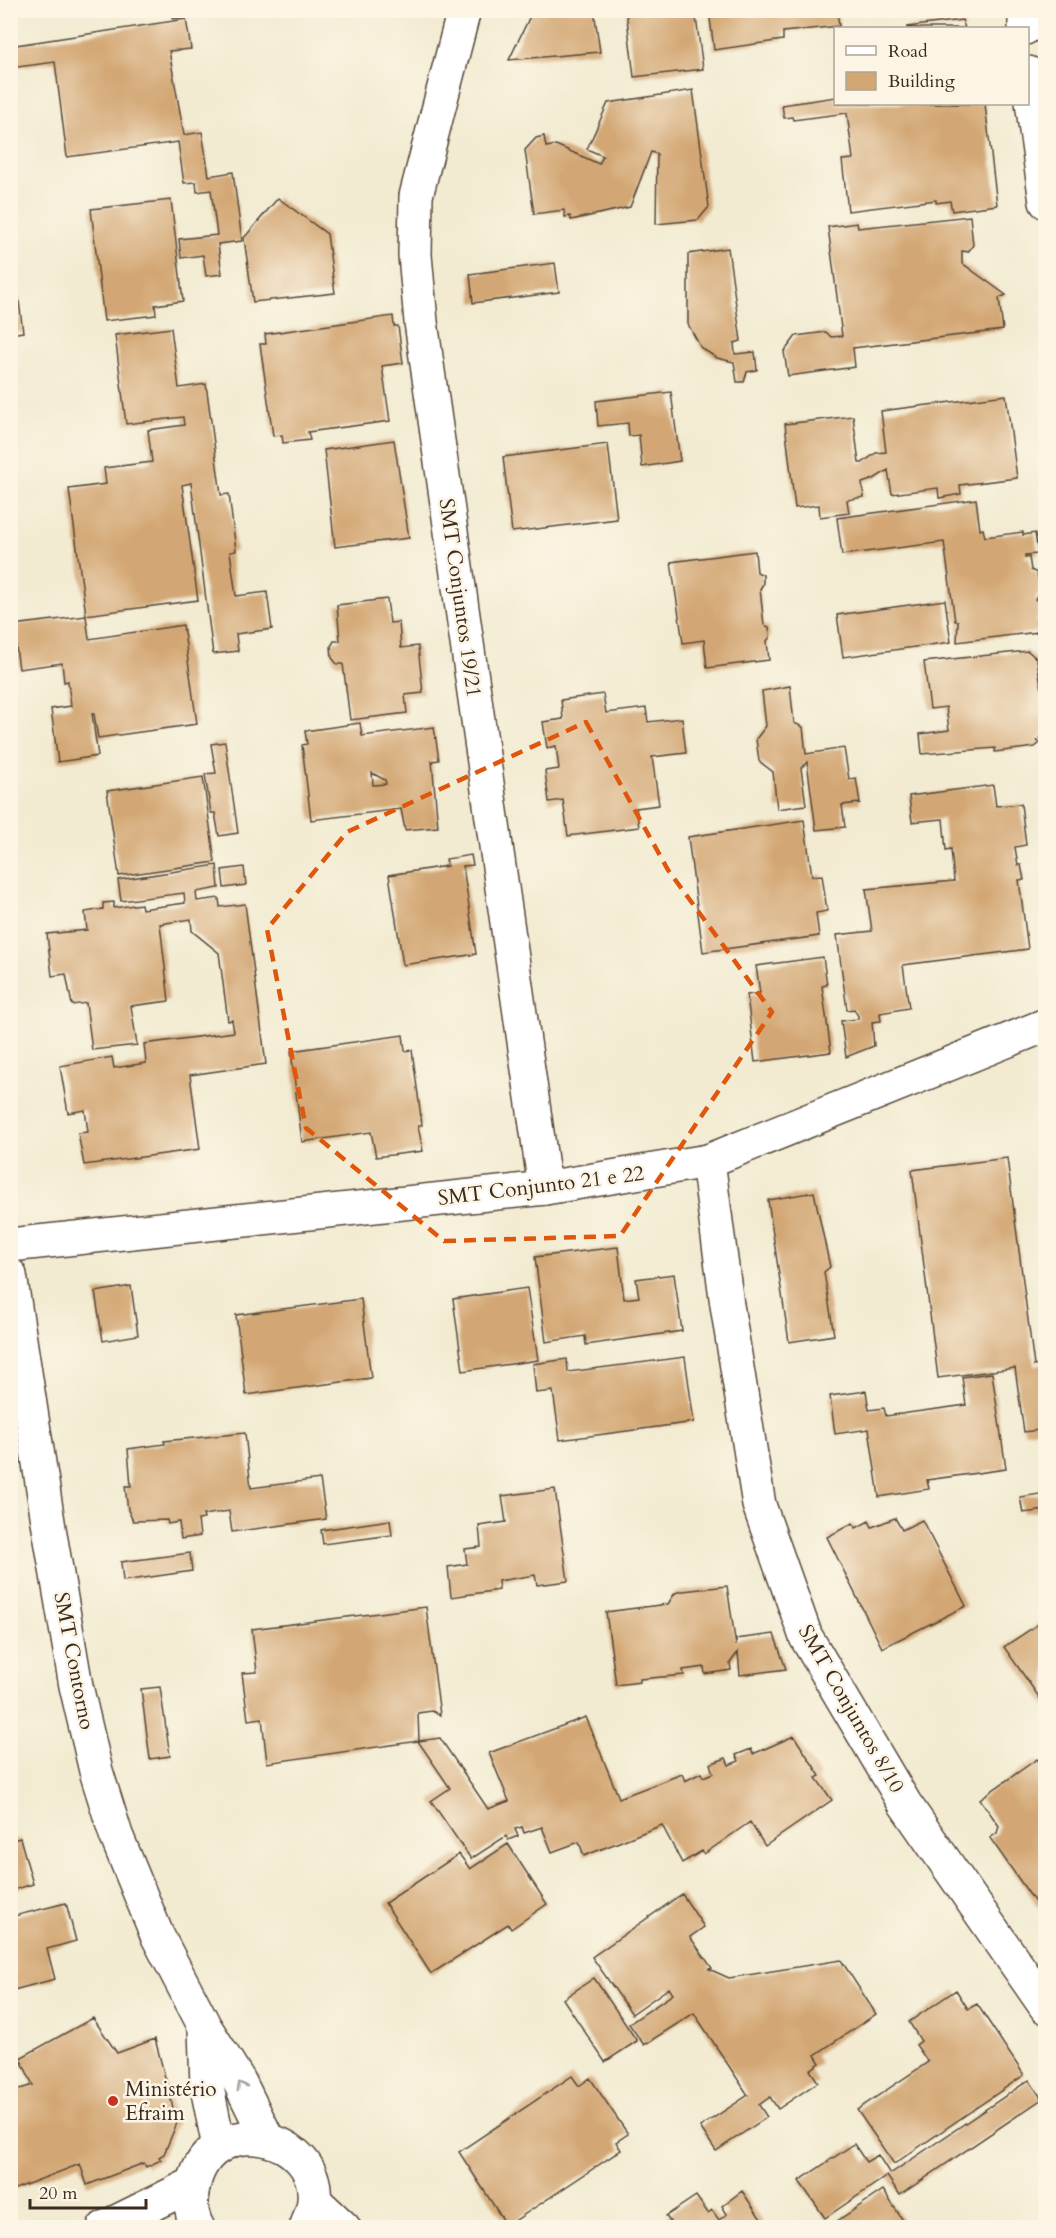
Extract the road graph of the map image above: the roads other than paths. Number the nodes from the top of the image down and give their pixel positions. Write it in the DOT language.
graph roads {
  1 [pos="464,10"];
  2 [pos="1025,10"];
  3 [pos="1025,27"];
  4 [pos="1029,81"];
  5 [pos="1046,202"];
  6 [pos="1046,1025"];
  7 [pos="708,1161"];
  8 [pos="545,1188"];
  9 [pos="10,1245"];
  10 [pos="10,1275"];
  11 [pos="1046,2007"];
  12 [pos="205,2027"];
  13 [pos="267,2138"];
  14 [pos="219,2147"];
  15 [pos="194,2184"];
  16 [pos="310,2214"];
  17 [pos="104,2228"];
  18 [pos="198,2228"];
  19 [pos="344,2228"];
  1 -- 8 [label="street, SMT Conjuntos 19/21"];
  2 -- 3 [label="street"];
  4 -- 5 [label="street"];
  6 -- 7 [label="street, SMT Conjunto 21 e 22"];
  7 -- 8 [label="street, SMT Conjunto 21 e 22"];
  7 -- 11 [label="street, SMT Conjuntos 8/10"];
  8 -- 9 [label="street, SMT Conjunto 21 e 22"];
  10 -- 12 [label="street, SMT Contorno"];
  13 -- 12 [label="street, SMT Contorno, one-way"];
  12 -- 14 [label="street, SMT Contorno"];
  13 -- 14 [label="street"];
  13 -- 16 [label="street"];
  14 -- 15 [label="street"];
  15 -- 17 [label="street"];
  15 -- 18 [label="street"];
  16 -- 19 [label="street"];
}
